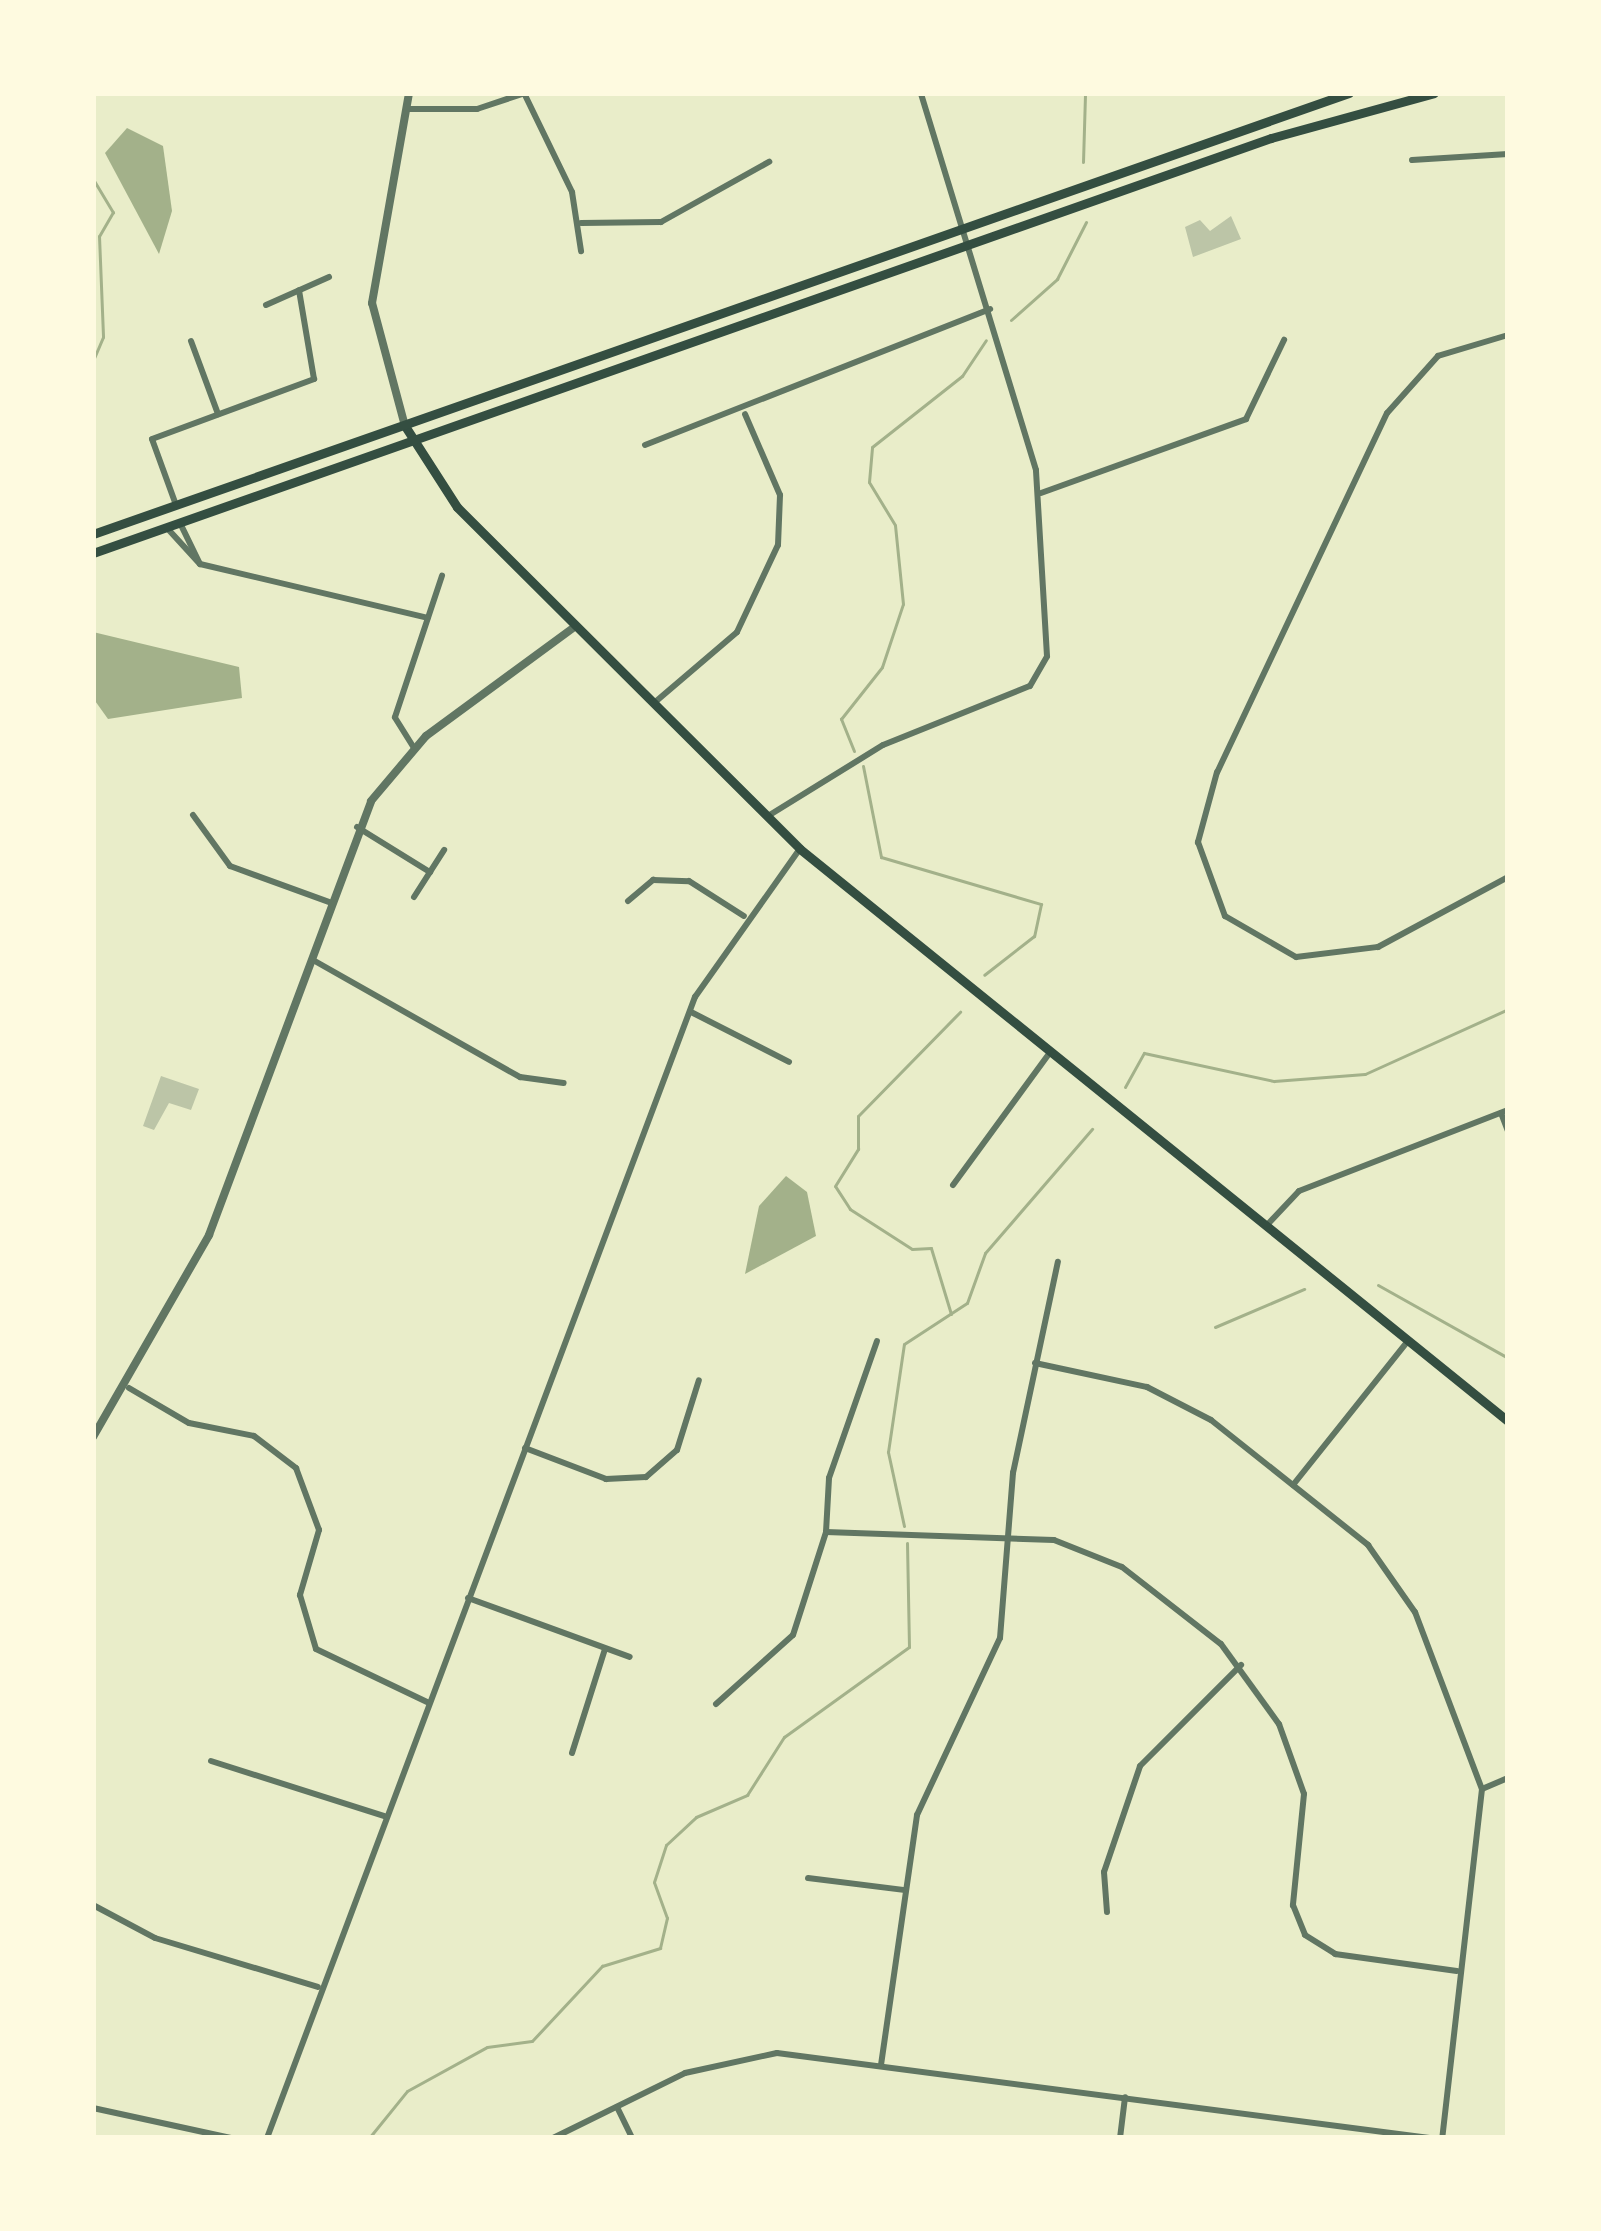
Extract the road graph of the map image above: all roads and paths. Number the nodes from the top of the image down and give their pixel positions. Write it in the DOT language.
graph roads {
  1 [pos="409,93"];
  2 [pos="525,93"];
  3 [pos="921,93"];
  4 [pos="1348,93"];
  5 [pos="1434,93"];
  6 [pos="408,109"];
  7 [pos="1508,154"];
  8 [pos="1412,160"];
  9 [pos="769,162"];
  10 [pos="960,223"];
  11 [pos="580,224"];
  12 [pos="969,246"];
  13 [pos="581,251"];
  14 [pos="329,277"];
  15 [pos="298,290"];
  16 [pos="266,305"];
  17 [pos="990,309"];
  18 [pos="1508,334"];
  19 [pos="1284,340"];
  20 [pos="191,341"];
  21 [pos="744,412"];
  22 [pos="218,414"];
  23 [pos="405,426"];
  24 [pos="412,441"];
  25 [pos="645,446"];
  26 [pos="1041,493"];
  27 [pos="176,505"];
  28 [pos="180,523"];
  29 [pos="167,527"];
  30 [pos="93,534"];
  31 [pos="93,553"];
  32 [pos="200,564"];
  33 [pos="442,576"];
  34 [pos="428,618"];
  35 [pos="578,625"];
  36 [pos="655,703"];
  37 [pos="414,748"];
  38 [pos="193,815"];
  39 [pos="768,816"];
  40 [pos="357,827"];
  41 [pos="800,849"];
  42 [pos="444,850"];
  43 [pos="430,872"];
  44 [pos="1508,877"];
  45 [pos="414,897"];
  46 [pos="329,902"];
  47 [pos="628,902"];
  48 [pos="744,916"];
  49 [pos="310,958"];
  50 [pos="690,1011"];
  51 [pos="1048,1055"];
  52 [pos="789,1062"];
  53 [pos="564,1083"];
  54 [pos="1505,1111"];
  55 [pos="1508,1131"];
  56 [pos="953,1185"];
  57 [pos="1265,1227"];
  58 [pos="1058,1262"];
  59 [pos="1409,1340"];
  60 [pos="877,1341"];
  61 [pos="1035,1363"];
  62 [pos="699,1380"];
  63 [pos="129,1388"];
  64 [pos="1508,1421"];
  65 [pos="93,1437"];
  66 [pos="525,1448"];
  67 [pos="1294,1485"];
  68 [pos="826,1532"];
  69 [pos="1009,1538"];
  70 [pos="468,1598"];
  71 [pos="605,1649"];
  72 [pos="630,1658"];
  73 [pos="1241,1665"];
  74 [pos="428,1702"];
  75 [pos="716,1704"];
  76 [pos="572,1753"];
  77 [pos="211,1761"];
  78 [pos="1508,1778"];
  79 [pos="1482,1789"];
  80 [pos="384,1816"];
  81 [pos="808,1877"];
  82 [pos="905,1890"];
  83 [pos="93,1905"];
  84 [pos="1106,1912"];
  85 [pos="1456,1971"];
  86 [pos="318,1987"];
  87 [pos="881,2065"];
  88 [pos="1125,2098"];
  89 [pos="616,2107"];
  90 [pos="93,2108"];
  91 [pos="231,2138"];
  92 [pos="267,2138"];
  93 [pos="553,2138"];
  94 [pos="632,2138"];
  95 [pos="1120,2138"];
  96 [pos="1429,2138"];
  97 [pos="1442,2138"];
  1 -- 6 [label="street"];
  2 -- 6 [label="street"];
  2 -- 11 [label="street"];
  3 -- 10 [label="street"];
  4 -- 10 [label="main road"];
  5 -- 12 [label="main road"];
  6 -- 23 [label="street"];
  7 -- 8 [label="street"];
  9 -- 11 [label="street"];
  10 -- 12 [label="street"];
  10 -- 23 [label="main road"];
  11 -- 13 [label="street"];
  12 -- 17 [label="street"];
  12 -- 24 [label="main road"];
  14 -- 15 [label="street"];
  15 -- 16 [label="street"];
  15 -- 22 [label="street"];
  17 -- 21 [label="street"];
  17 -- 26 [label="street"];
  18 -- 44 [label="street"];
  19 -- 26 [label="street"];
  20 -- 22 [label="street"];
  21 -- 25 [label="street"];
  21 -- 36 [label="street"];
  22 -- 27 [label="street"];
  23 -- 24 [label="main road"];
  23 -- 27 [label="main road"];
  24 -- 28 [label="main road"];
  24 -- 35 [label="main road"];
  26 -- 39 [label="street"];
  27 -- 30 [label="main road"];
  28 -- 29 [label="main road"];
  28 -- 32 [label="street"];
  29 -- 31 [label="main road"];
  29 -- 32 [label="street"];
  32 -- 34 [label="street"];
  33 -- 34 [label="street"];
  34 -- 37 [label="street"];
  35 -- 36 [label="main road"];
  35 -- 37 [label="street"];
  36 -- 39 [label="main road"];
  37 -- 40 [label="street"];
  38 -- 46 [label="street"];
  39 -- 41 [label="main road"];
  40 -- 43 [label="street"];
  40 -- 46 [label="street"];
  41 -- 48 [label="street"];
  41 -- 51 [label="main road"];
  42 -- 43 [label="street"];
  43 -- 45 [label="street"];
  46 -- 49 [label="street"];
  47 -- 48 [label="street"];
  48 -- 50 [label="street"];
  49 -- 53 [label="street"];
  49 -- 63 [label="street"];
  50 -- 52 [label="street"];
  50 -- 66 [label="street"];
  51 -- 56 [label="street"];
  51 -- 57 [label="main road"];
  54 -- 55 [label="street"];
  54 -- 57 [label="street"];
  57 -- 59 [label="main road"];
  58 -- 61 [label="street"];
  59 -- 64 [label="main road"];
  59 -- 67 [label="street"];
  60 -- 68 [label="street"];
  61 -- 67 [label="street"];
  61 -- 69 [label="street"];
  62 -- 66 [label="street"];
  63 -- 65 [label="street"];
  63 -- 74 [label="street"];
  66 -- 70 [label="street"];
  67 -- 79 [label="street"];
  68 -- 69 [label="street"];
  68 -- 75 [label="street"];
  69 -- 73 [label="street"];
  69 -- 82 [label="street"];
  70 -- 71 [label="street"];
  70 -- 74 [label="street"];
  71 -- 72 [label="street"];
  71 -- 76 [label="street"];
  73 -- 84 [label="street"];
  73 -- 85 [label="street"];
  74 -- 80 [label="street"];
  77 -- 80 [label="street"];
  78 -- 79 [label="street"];
  79 -- 85 [label="street"];
  80 -- 86 [label="street"];
  81 -- 82 [label="street"];
  82 -- 87 [label="street"];
  83 -- 86 [label="street"];
  85 -- 97 [label="street"];
  86 -- 92 [label="street"];
  87 -- 88 [label="street"];
  87 -- 89 [label="street"];
  88 -- 95 [label="street"];
  88 -- 96 [label="street"];
  89 -- 93 [label="street"];
  89 -- 94 [label="street"];
  90 -- 91 [label="street"];
}
